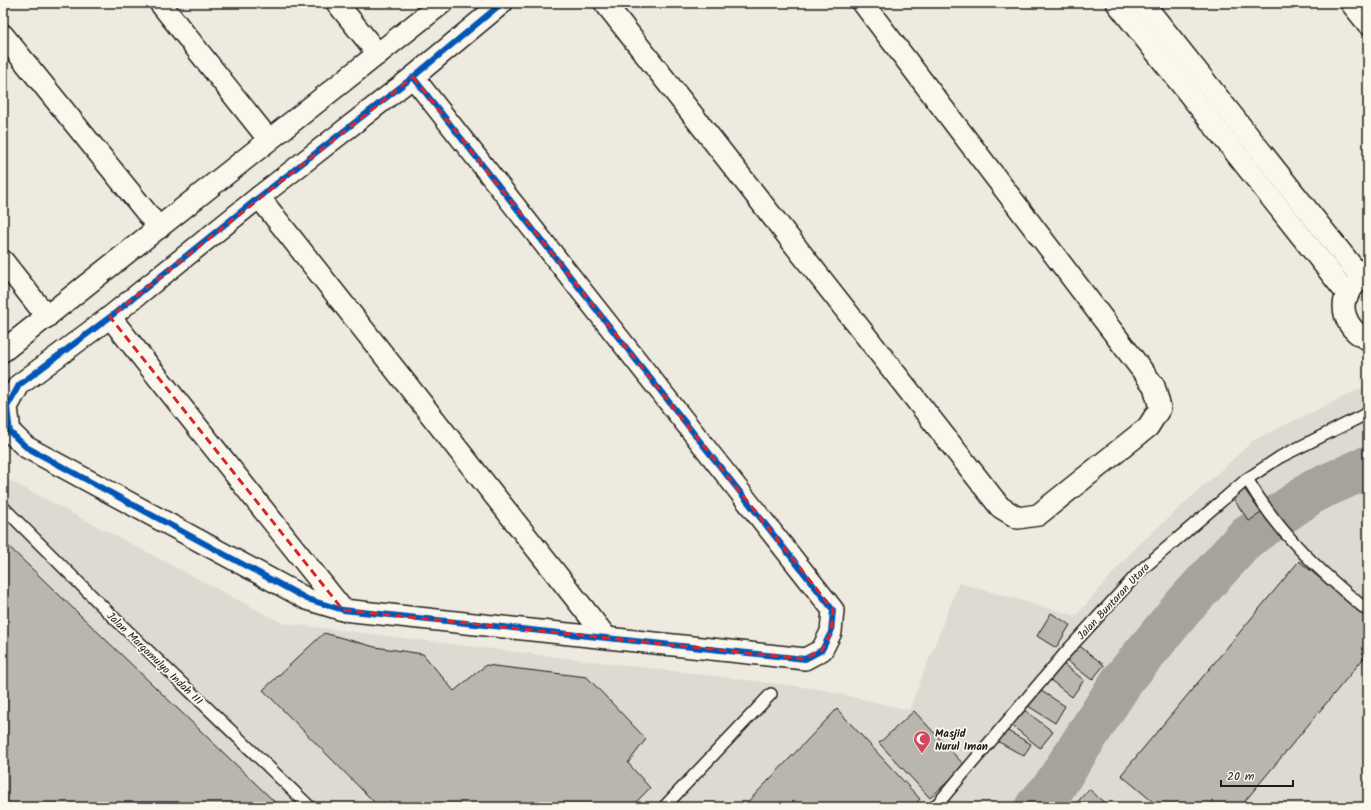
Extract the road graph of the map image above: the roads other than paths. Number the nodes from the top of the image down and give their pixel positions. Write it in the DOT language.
graph roads {
  1 [pos="160,3"];
  2 [pos="338,3"];
  3 [pos="442,3"];
  4 [pos="502,3"];
  5 [pos="604,3"];
  6 [pos="863,3"];
  7 [pos="1117,3"];
  8 [pos="1143,3"];
  9 [pos="1351,3"];
  10 [pos="1368,24"];
  11 [pos="3,35"];
  12 [pos="378,54"];
  13 [pos="413,77"];
  14 [pos="269,140"];
  15 [pos="259,197"];
  16 [pos="159,228"];
  17 [pos="3,261"];
  18 [pos="1365,279"];
  19 [pos="1348,295"];
  20 [pos="47,317"];
  21 [pos="110,317"];
  22 [pos="1368,339"];
  23 [pos="3,351"];
  24 [pos="1368,413"];
  25 [pos="1247,479"];
  26 [pos="3,507"];
  27 [pos="343,610"];
  28 [pos="1368,611"];
  29 [pos="606,637"];
  30 [pos="770,694"];
  31 [pos="310,807"];
  32 [pos="664,807"];
  33 [pos="935,807"];
  1 -- 14 [label="street"];
  2 -- 12 [label="street"];
  3 -- 12 [label="street"];
  4 -- 13 [label="street"];
  5 -- 6 [label="street"];
  7 -- 19 [label="street"];
  8 -- 18 [label="street"];
  9 -- 10 [label="street"];
  11 -- 16 [label="street"];
  12 -- 14 [label="street"];
  13 -- 15 [label="street"];
  13 -- 29 [label="street"];
  14 -- 16 [label="street"];
  15 -- 21 [label="street"];
  15 -- 29 [label="street"];
  16 -- 20 [label="street"];
  17 -- 20 [label="street"];
  18 -- 19 [label="street"];
  19 -- 22 [label="street"];
  20 -- 23 [label="street"];
  21 -- 27 [label="street"];
  21 -- 27 [label="street"];
  24 -- 25 [label="lane, Jalan Buntaran Utara"];
  25 -- 28 [label="lane"];
  25 -- 33 [label="lane, Jalan Buntaran Utara"];
  26 -- 31 [label="lane, Jalan Margomulyo Indah III"];
  27 -- 29 [label="street"];
  30 -- 32 [label="lane"];
}
